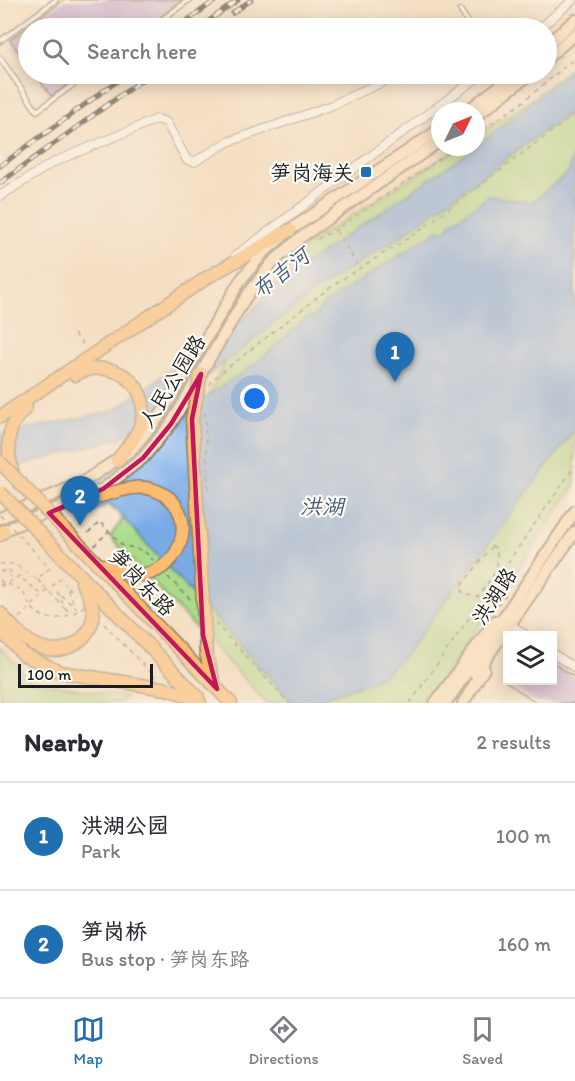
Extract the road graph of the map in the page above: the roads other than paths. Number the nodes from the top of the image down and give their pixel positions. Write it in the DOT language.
graph roads {
  1 [pos="56,0"];
  2 [pos="189,0"];
  3 [pos="573,0"];
  4 [pos="460,10"];
  5 [pos="31,18"];
  6 [pos="164,18"];
  7 [pos="465,18"];
  8 [pos="552,18"];
  9 [pos="575,20"];
  10 [pos="18,28"];
  11 [pos="575,34"];
  12 [pos="557,36"];
  13 [pos="0,41"];
  14 [pos="557,50"];
  15 [pos="0,58"];
  16 [pos="18,84"];
  17 [pos="18,84"];
  18 [pos="74,84"];
  19 [pos="378,84"];
  20 [pos="468,84"];
  21 [pos="501,84"];
  22 [pos="517,84"];
  23 [pos="478,102"];
  24 [pos="485,109"];
  25 [pos="431,135"];
  26 [pos="431,147"];
  27 [pos="0,196"];
  28 [pos="290,230"];
  29 [pos="208,277"];
  30 [pos="201,374"];
  31 [pos="52,386"];
  32 [pos="0,417"];
  33 [pos="117,461"];
  34 [pos="0,462"];
  35 [pos="13,475"];
  36 [pos="0,492"];
  37 [pos="83,499"];
  38 [pos="575,511"];
  39 [pos="0,517"];
  40 [pos="575,532"];
  41 [pos="1,533"];
  42 [pos="94,559"];
  43 [pos="76,571"];
  44 [pos="514,593"];
  45 [pos="0,613"];
  46 [pos="511,625"];
  47 [pos="0,630"];
  48 [pos="519,631"];
  49 [pos="557,656"];
  50 [pos="575,668"];
  51 [pos="217,689"];
  52 [pos="202,703"];
  53 [pos="231,703"];
  54 [pos="435,703"];
  55 [pos="446,703"];
  56 [pos="454,703"];
  57 [pos="464,703"];
  1 -- 5 [label="lane"];
  2 -- 6 [label="lane"];
  3 -- 8 [label="street"];
  4 -- 7 [label="lane"];
  9 -- 12 [label="main road"];
  10 -- 13 [label="lane"];
  11 -- 14 [label="main road"];
  15 -- 16 [label="lane"];
  17 -- 18 [label="lane"];
  19 -- 27 [label="street"];
  20 -- 29 [label="street"];
  21 -- 23 [label="main road"];
  22 -- 24 [label="main road"];
  25 -- 28 [label="main road, 人民公园路"];
  26 -- 30 [label="main road, 人民公园路"];
  28 -- 29 [label="main road"];
  28 -- 33 [label="main road, 人民公园路"];
  29 -- 31 [label="main road"];
  30 -- 37 [label="main road, 人民公园路, bridge"];
  30 -- 51 [label="main road, bridge"];
  31 -- 32 [label="main road"];
  31 -- 33 [label="main road"];
  31 -- 35 [label="main road"];
  33 -- 39 [label="main road, 人民公园路"];
  34 -- 35 [label="main road, 笋岗东路, bridge"];
  35 -- 42 [label="main road, 笋岗东路, bridge"];
  36 -- 43 [label="main road, 笋岗东路, bridge"];
  37 -- 41 [label="main road, 人民公园路"];
  37 -- 42 [label="main road, bridge"];
  38 -- 44 [label="main road, 洪湖路"];
  40 -- 46 [label="main road, 洪湖路"];
  42 -- 51 [label="main road, 笋岗东路"];
  43 -- 45 [label="main road"];
  43 -- 52 [label="main road, 笋岗东路"];
  44 -- 54 [label="main road"];
  44 -- 55 [label="main road, 洪湖路"];
  46 -- 48 [label="street"];
  46 -- 56 [label="main road, 洪湖路"];
  46 -- 57 [label="main road"];
  47 -- 52 [label="main road"];
  49 -- 50 [label="street"];
  51 -- 53 [label="main road, 笋岗东路"];
}
